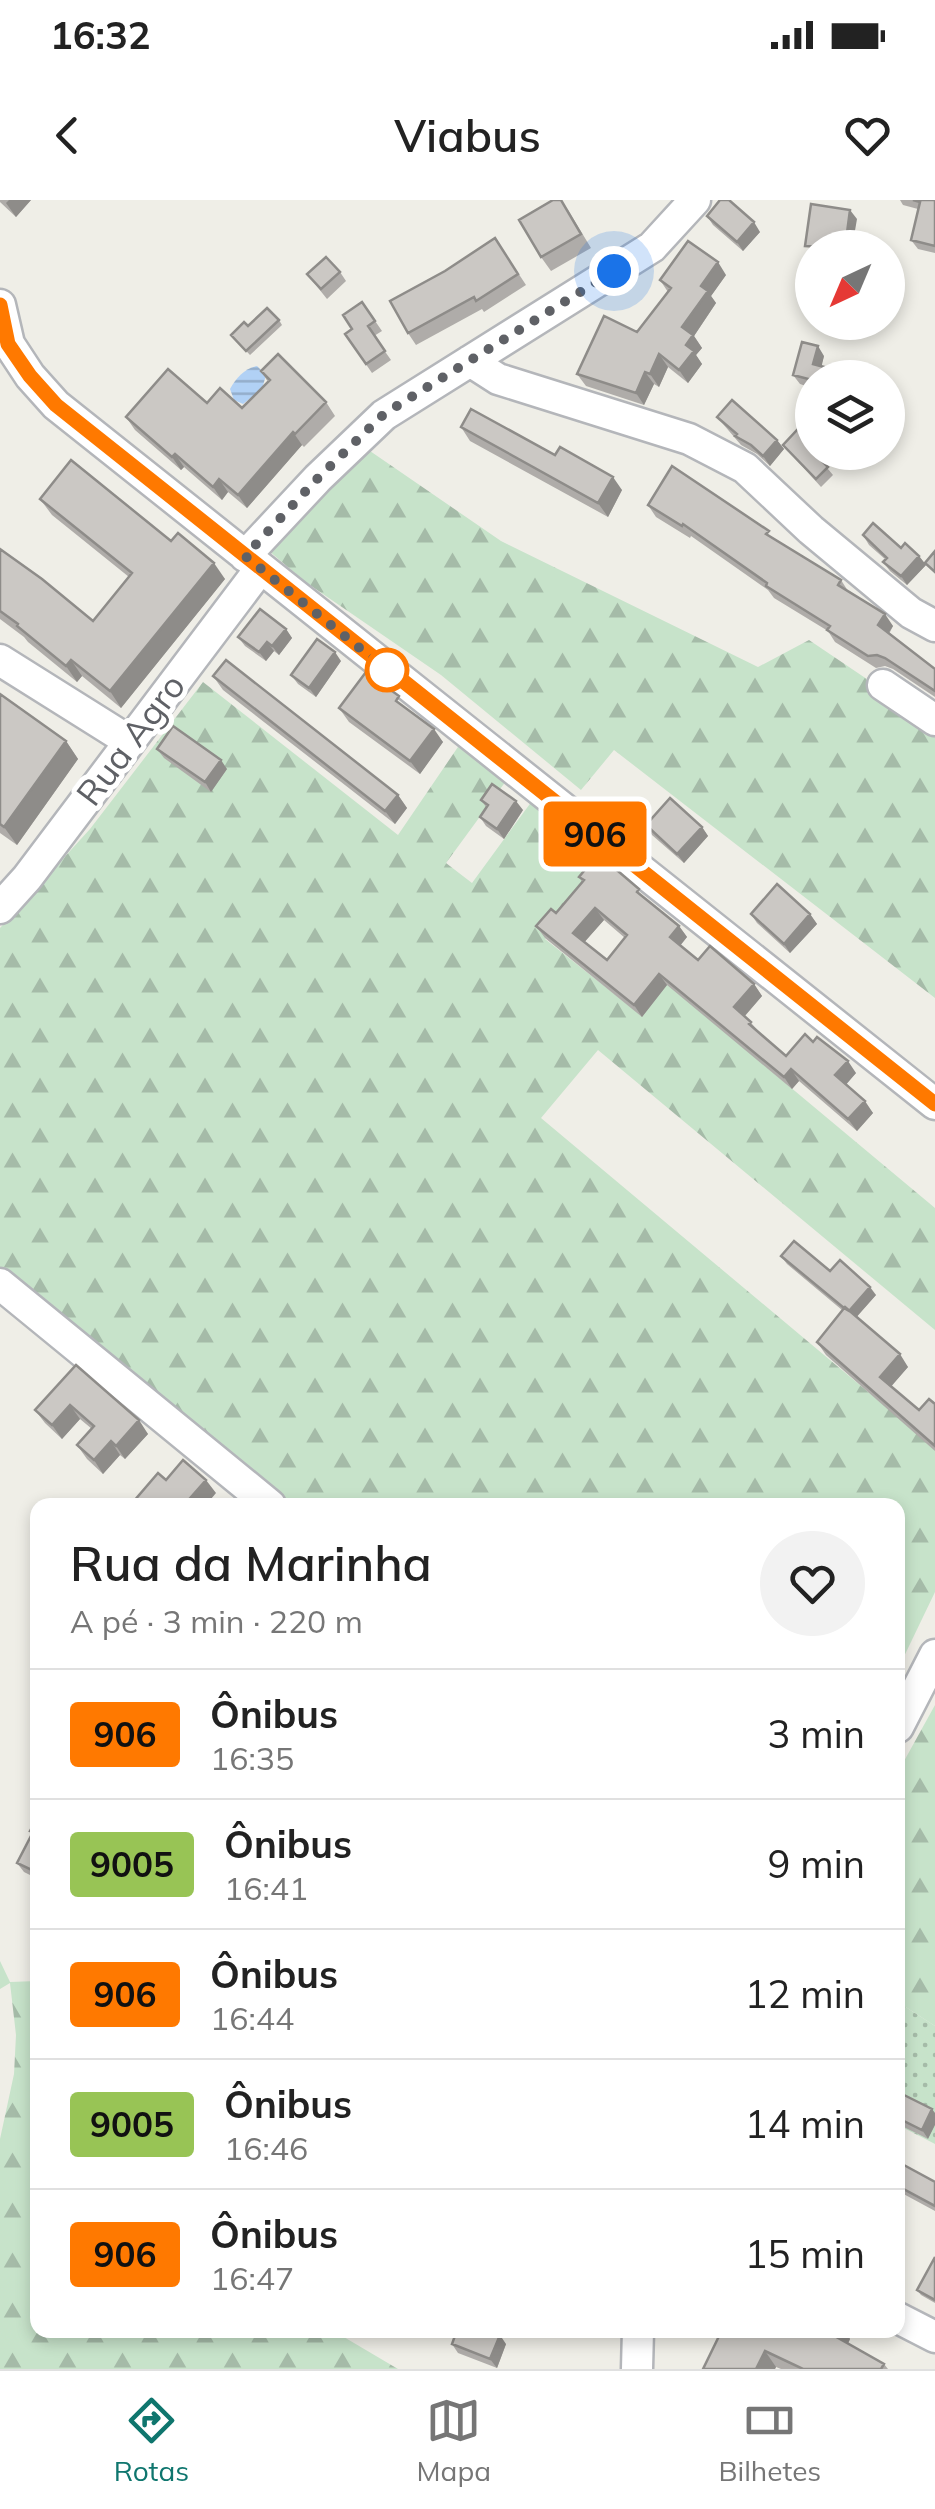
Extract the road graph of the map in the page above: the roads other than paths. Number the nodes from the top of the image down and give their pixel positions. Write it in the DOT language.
graph roads {
  1 [pos="695,200"];
  2 [pos="0,305"];
  3 [pos="470,361"];
  4 [pos="253,563"];
  5 [pos="935,626"];
  6 [pos="0,660"];
  7 [pos="882,686"];
  8 [pos="935,720"];
  9 [pos="129,741"];
  10 [pos="0,908"];
  11 [pos="935,1104"];
  12 [pos="0,1284"];
  13 [pos="261,1498"];
  14 [pos="935,1655"];
  15 [pos="905,1713"];
  16 [pos="905,2322"];
  17 [pos="935,2337"];
  18 [pos="638,2338"];
  19 [pos="637,2369"];
  1 -- 3 [label="street, Rua Agro"];
  2 -- 4 [label="street"];
  3 -- 4 [label="street, Rua Agro"];
  3 -- 5 [label="street"];
  4 -- 9 [label="street, Rua Agro"];
  4 -- 11 [label="street"];
  6 -- 9 [label="street"];
  7 -- 8 [label="street"];
  9 -- 10 [label="street, Rua Agro"];
  12 -- 13 [label="street"];
  14 -- 15 [label="street"];
  16 -- 17 [label="street"];
  18 -- 19 [label="street"];
}
